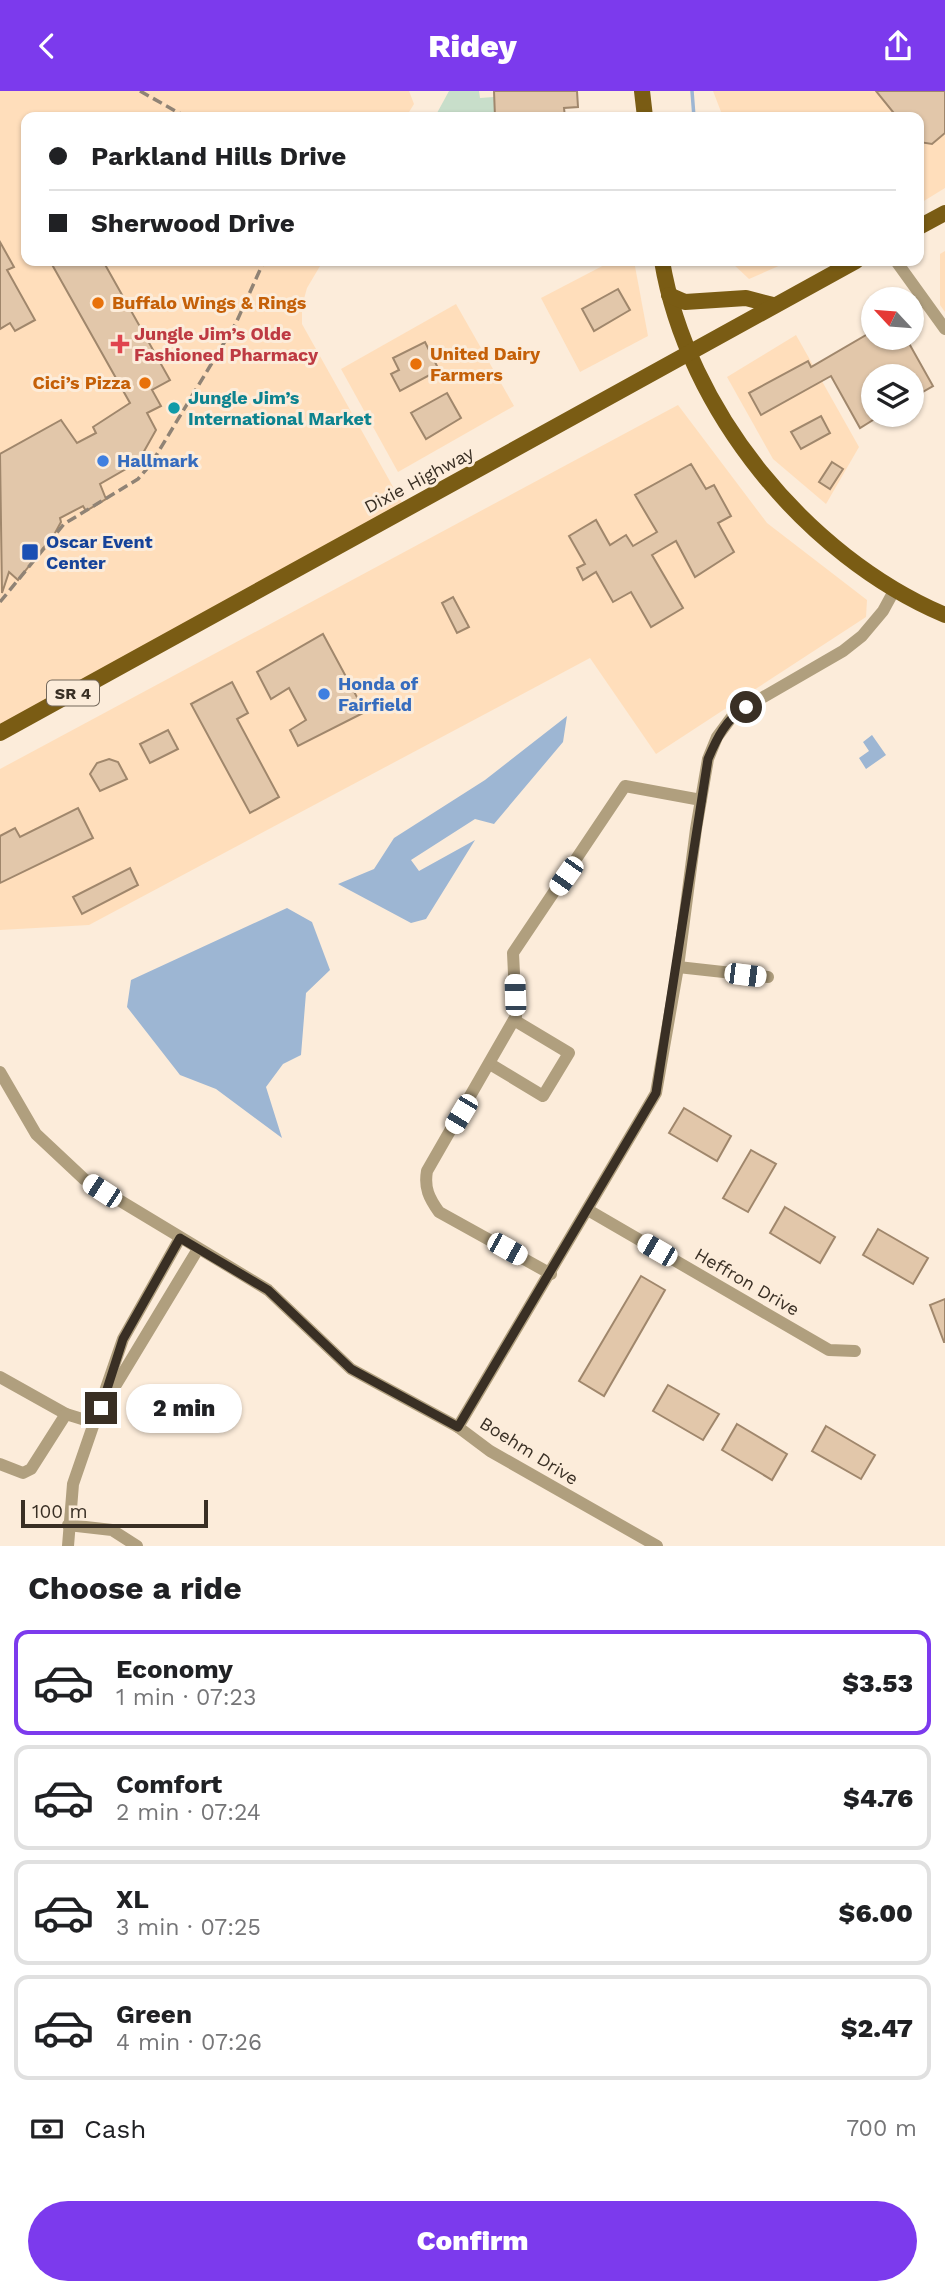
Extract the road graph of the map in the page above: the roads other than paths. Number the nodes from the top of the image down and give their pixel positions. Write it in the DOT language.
graph roads {
  1 [pos="642,91"];
  2 [pos="644,112"];
  3 [pos="945,213"];
  4 [pos="924,224"];
  5 [pos="663,266"];
  6 [pos="847,266"];
  7 [pos="900,266"];
  8 [pos="669,295"];
  9 [pos="773,305"];
  10 [pos="945,329"];
  11 [pos="690,355"];
  12 [pos="895,589"];
  13 [pos="945,615"];
  14 [pos="0,733"];
  15 [pos="701,800"];
  16 [pos="678,967"];
  17 [pos="768,977"];
  18 [pos="514,1020"];
  19 [pos="490,1065"];
  20 [pos="0,1072"];
  21 [pos="588,1210"];
  22 [pos="180,1238"];
  23 [pos="198,1249"];
  24 [pos="551,1274"];
  25 [pos="855,1350"];
  26 [pos="0,1377"];
  27 [pos="101,1408"];
  28 [pos="66,1414"];
  29 [pos="95,1423"];
  30 [pos="458,1427"];
  31 [pos="0,1464"];
  32 [pos="68,1525"];
  33 [pos="68,1546"];
  34 [pos="137,1546"];
  35 [pos="657,1546"];
  1 -- 2 [label="main road"];
  3 -- 4 [label="main road"];
  5 -- 8 [label="main road"];
  6 -- 9 [label="main road, Dixie Highway / SR 4"];
  7 -- 10 [label="street"];
  8 -- 9 [label="main road"];
  8 -- 11 [label="main road"];
  9 -- 11 [label="main road, Dixie Highway / SR 4"];
  11 -- 12 [label="main road"];
  11 -- 14 [label="main road, Dixie Highway / SR 4"];
  12 -- 13 [label="main road"];
  12 -- 15 [label="street"];
  15 -- 16 [label="street"];
  15 -- 18 [label="street"];
  16 -- 17 [label="street"];
  16 -- 21 [label="street"];
  18 -- 19 [label="street"];
  18 -- 19 [label="street"];
  19 -- 24 [label="street"];
  20 -- 22 [label="street, Boehm Drive"];
  21 -- 24 [label="street"];
  21 -- 25 [label="street, Heffron Drive"];
  22 -- 23 [label="street, Boehm Drive"];
  22 -- 27 [label="street"];
  23 -- 27 [label="street"];
  23 -- 30 [label="street, Boehm Drive"];
  24 -- 30 [label="street"];
  26 -- 28 [label="street"];
  27 -- 29 [label="street"];
  28 -- 29 [label="street"];
  28 -- 31 [label="street"];
  29 -- 32 [label="street"];
  30 -- 35 [label="street, Boehm Drive"];
  32 -- 33 [label="street"];
  32 -- 34 [label="street"];
}
